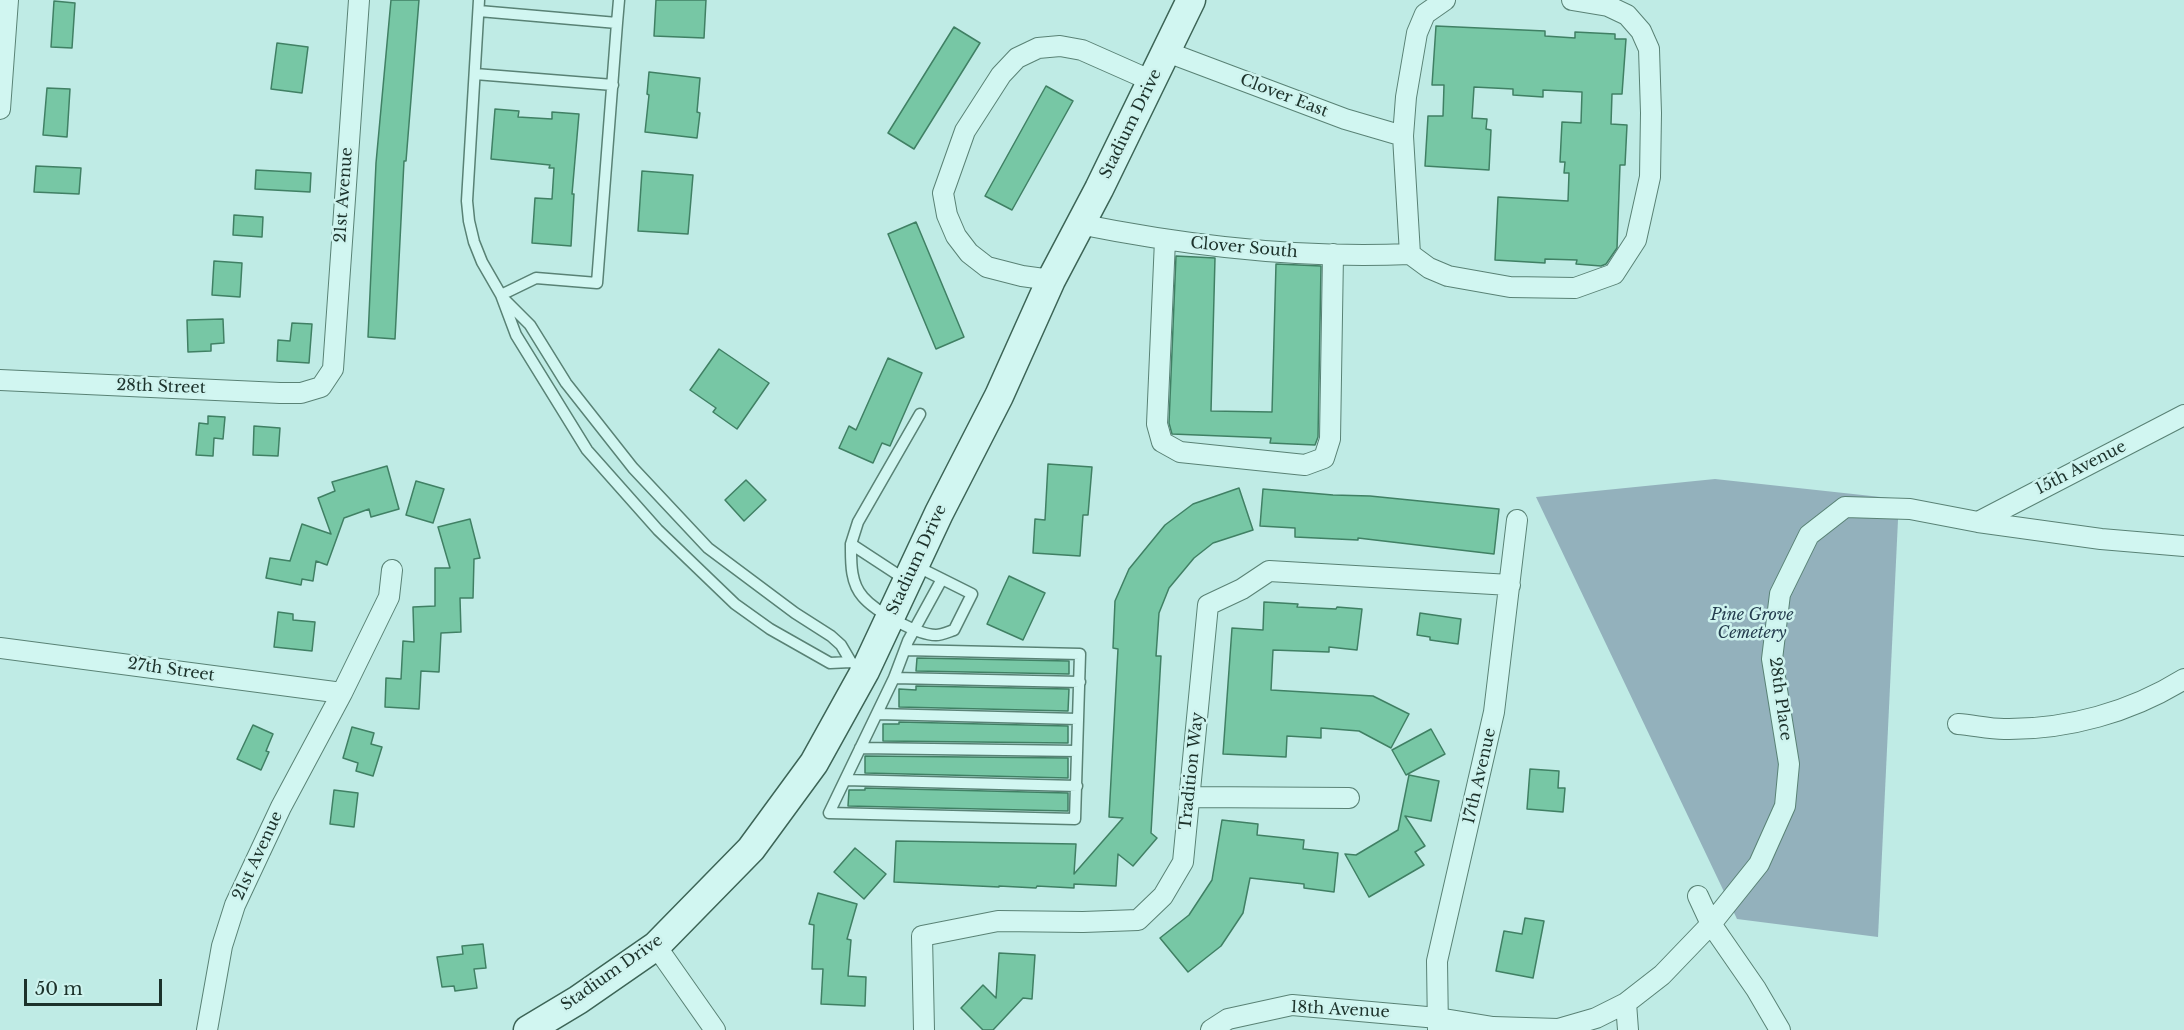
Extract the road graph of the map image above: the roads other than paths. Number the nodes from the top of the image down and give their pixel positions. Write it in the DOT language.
graph roads {
  1 [pos="8,0"];
  2 [pos="359,0"];
  3 [pos="619,0"];
  4 [pos="1191,0"];
  5 [pos="1445,0"];
  6 [pos="1572,0"];
  7 [pos="479,5"];
  8 [pos="617,23"];
  9 [pos="1167,52"];
  10 [pos="475,74"];
  11 [pos="1152,81"];
  12 [pos="613,85"];
  13 [pos="0,110"];
  14 [pos="1403,136"];
  15 [pos="1079,224"];
  16 [pos="1165,240"];
  17 [pos="1333,254"];
  18 [pos="1410,254"];
  19 [pos="1051,280"];
  20 [pos="501,296"];
  21 [pos="0,380"];
  22 [pos="321,387"];
  23 [pos="920,414"];
  24 [pos="2184,415"];
  25 [pos="1517,520"];
  26 [pos="1978,522"];
  27 [pos="851,544"];
  28 [pos="2184,546"];
  29 [pos="392,570"];
  30 [pos="911,573"];
  31 [pos="942,579"];
  32 [pos="1510,585"];
  33 [pos="902,623"];
  34 [pos="0,648"];
  35 [pos="905,650"];
  36 [pos="858,667"];
  37 [pos="894,678"];
  38 [pos="2184,679"];
  39 [pos="1080,682"];
  40 [pos="342,693"];
  41 [pos="877,714"];
  42 [pos="1078,719"];
  43 [pos="1958,724"];
  44 [pos="861,748"];
  45 [pos="1077,751"];
  46 [pos="845,780"];
  47 [pos="1077,786"];
  48 [pos="1190,797"];
  49 [pos="1349,798"];
  50 [pos="1698,896"];
  51 [pos="1711,924"];
  52 [pos="656,946"];
  53 [pos="1626,1003"];
  54 [pos="1438,1024"];
  55 [pos="207,1030"];
  56 [pos="528,1030"];
  57 [pos="715,1030"];
  58 [pos="924,1030"];
  59 [pos="1211,1030"];
  60 [pos="1628,1030"];
  61 [pos="1780,1030"];
  1 -- 13 [label="street"];
  2 -- 22 [label="street, 21st Avenue"];
  3 -- 8 [label="lane"];
  4 -- 9 [label="street, Stadium Drive"];
  5 -- 14 [label="street"];
  6 -- 18 [label="street"];
  7 -- 8 [label="lane"];
  7 -- 10 [label="lane"];
  8 -- 12 [label="lane"];
  9 -- 11 [label="street, Stadium Drive"];
  9 -- 14 [label="street, Clover East"];
  10 -- 12 [label="lane"];
  10 -- 20 [label="lane"];
  11 -- 15 [label="street, Stadium Drive"];
  11 -- 19 [label="street"];
  12 -- 20 [label="lane"];
  14 -- 18 [label="street"];
  15 -- 16 [label="street, Clover South"];
  15 -- 19 [label="street, Stadium Drive"];
  16 -- 17 [label="street, Clover South"];
  16 -- 17 [label="street"];
  17 -- 18 [label="street, Clover South"];
  19 -- 30 [label="street, Stadium Drive"];
  20 -- 36 [label="lane"];
  20 -- 36 [label="lane"];
  21 -- 22 [label="street, 28th Street"];
  23 -- 27 [label="lane"];
  24 -- 26 [label="street, 15th Avenue"];
  25 -- 32 [label="street, 17th Avenue"];
  26 -- 28 [label="street, 28th Place"];
  26 -- 51 [label="street, 28th Place"];
  27 -- 30 [label="lane"];
  27 -- 33 [label="lane"];
  29 -- 40 [label="street, 21st Avenue"];
  30 -- 31 [label="lane"];
  30 -- 33 [label="street, Stadium Drive"];
  31 -- 33 [label="lane"];
  31 -- 33 [label="lane"];
  32 -- 48 [label="street, Tradition Way"];
  32 -- 54 [label="street, 17th Avenue"];
  33 -- 35 [label="lane"];
  33 -- 36 [label="street, Stadium Drive"];
  34 -- 40 [label="street, 27th Street"];
  35 -- 37 [label="lane"];
  35 -- 39 [label="lane"];
  36 -- 52 [label="street, Stadium Drive"];
  37 -- 39 [label="lane"];
  37 -- 41 [label="lane"];
  38 -- 43 [label="street"];
  39 -- 42 [label="lane"];
  40 -- 55 [label="street, 21st Avenue"];
  41 -- 42 [label="lane"];
  41 -- 44 [label="lane"];
  42 -- 45 [label="lane"];
  44 -- 45 [label="lane"];
  44 -- 46 [label="lane"];
  45 -- 47 [label="lane"];
  46 -- 47 [label="lane"];
  46 -- 47 [label="lane"];
  48 -- 49 [label="street"];
  48 -- 58 [label="street, Tradition Way"];
  50 -- 51 [label="street"];
  51 -- 53 [label="street, 28th Place"];
  51 -- 61 [label="street"];
  52 -- 56 [label="street, Stadium Drive"];
  52 -- 57 [label="street"];
  53 -- 54 [label="street, 28th Place"];
  53 -- 60 [label="street"];
  54 -- 59 [label="street, 18th Avenue"];
}
